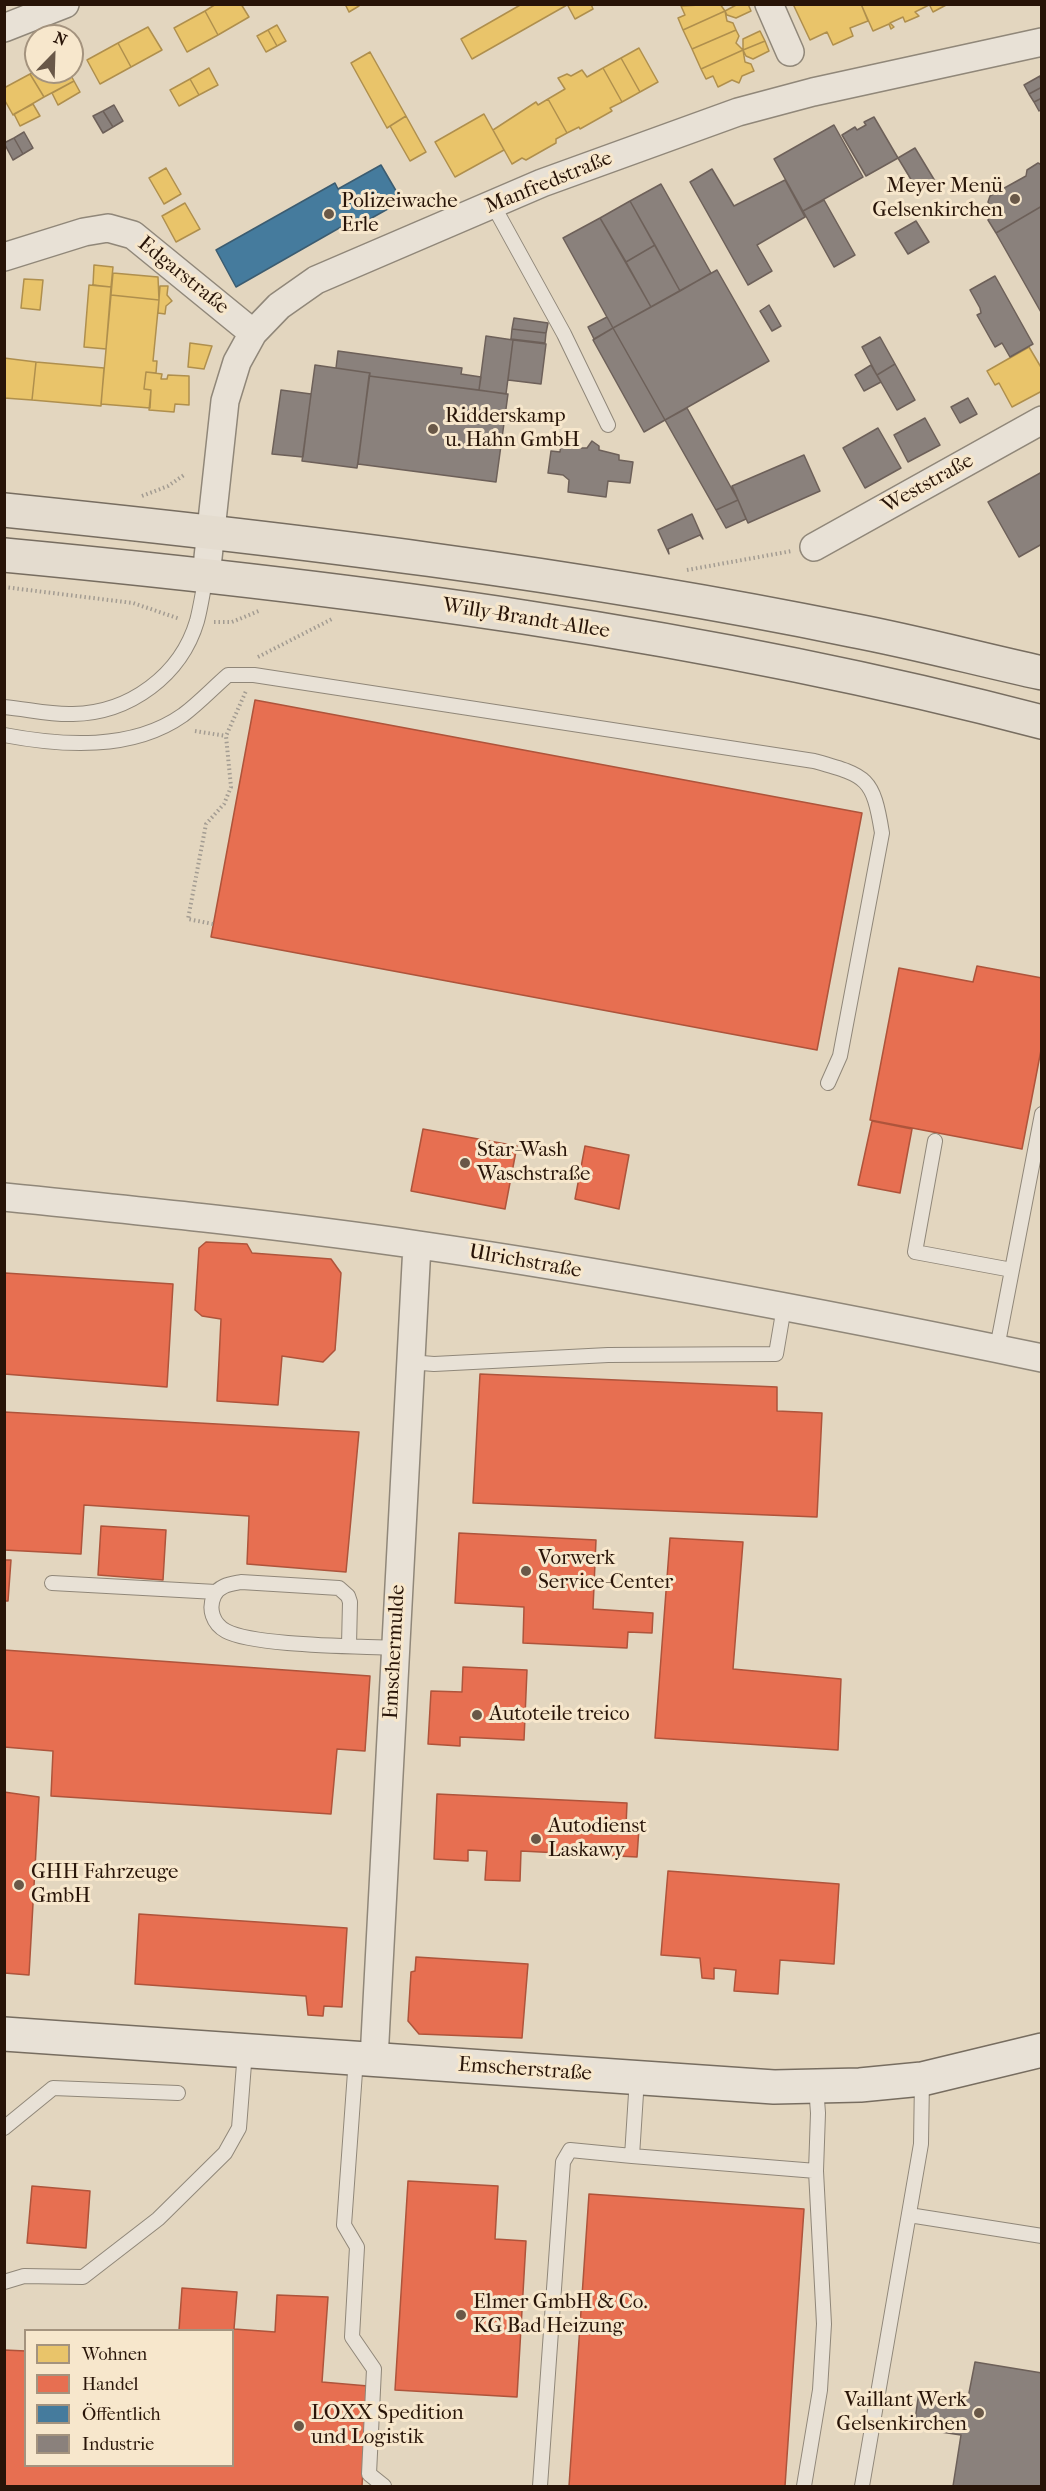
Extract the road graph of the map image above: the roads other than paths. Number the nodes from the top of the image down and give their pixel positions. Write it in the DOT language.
graph roads {
  1 [pos="65,4"];
  2 [pos="769,4"];
  3 [pos="4,28"];
  4 [pos="1041,42"];
  5 [pos="790,52"];
  6 [pos="493,205"];
  7 [pos="4,257"];
  8 [pos="253,333"];
  9 [pos="1041,420"];
  10 [pos="608,425"];
  11 [pos="4,510"];
  12 [pos="212,531"];
  13 [pos="814,547"];
  14 [pos="4,555"];
  15 [pos="206,576"];
  16 [pos="1041,673"];
  17 [pos="4,707"];
  18 [pos="1041,722"];
  19 [pos="4,735"];
  20 [pos="828,1083"];
  21 [pos="1041,1114"];
  22 [pos="935,1141"];
  23 [pos="4,1197"];
  24 [pos="417,1245"];
  25 [pos="1012,1270"];
  26 [pos="784,1307"];
  27 [pos="997,1348"];
  28 [pos="1041,1358"];
  29 [pos="409,1362"];
  30 [pos="52,1583"];
  31 [pos="216,1592"];
  32 [pos="349,1645"];
  33 [pos="395,1648"];
  34 [pos="4,2034"];
  35 [pos="245,2050"];
  36 [pos="1041,2050"];
  37 [pos="365,2058"];
  38 [pos="637,2078"];
  39 [pos="922,2079"];
  40 [pos="816,2086"];
  41 [pos="178,2093"];
  42 [pos="4,2128"];
  43 [pos="632,2156"];
  44 [pos="816,2171"];
  45 [pos="909,2215"];
  46 [pos="1041,2236"];
  47 [pos="4,2282"];
  48 [pos="384,2487"];
  49 [pos="540,2487"];
  50 [pos="804,2487"];
  51 [pos="862,2487"];
  1 -- 3 [label="street"];
  2 -- 5 [label="street"];
  4 -- 6 [label="street, Manfredstraße"];
  6 -- 8 [label="street, Manfredstraße"];
  6 -- 10 [label="lane"];
  7 -- 8 [label="street, Edgarstraße"];
  8 -- 12 [label="street, Manfredstraße"];
  9 -- 13 [label="street, Weststraße"];
  11 -- 12 [label="main road"];
  12 -- 15 [label="street, Manfredstraße"];
  12 -- 16 [label="main road"];
  14 -- 15 [label="main road, Willy-Brandt-Allee"];
  15 -- 17 [label="lane"];
  15 -- 18 [label="main road, Willy-Brandt-Allee"];
  19 -- 20 [label="lane"];
  21 -- 25 [label="lane"];
  22 -- 25 [label="lane"];
  23 -- 24 [label="street, Ulrichstraße"];
  24 -- 26 [label="street, Ulrichstraße"];
  24 -- 29 [label="street, Emschermulde"];
  25 -- 27 [label="lane"];
  26 -- 27 [label="street, Ulrichstraße"];
  26 -- 29 [label="lane"];
  27 -- 28 [label="street, Ulrichstraße"];
  29 -- 33 [label="street, Emschermulde"];
  30 -- 31 [label="lane"];
  31 -- 32 [label="lane"];
  31 -- 32 [label="lane"];
  32 -- 33 [label="lane"];
  33 -- 37 [label="street, Emschermulde"];
  34 -- 35 [label="street, Emscherstraße"];
  35 -- 37 [label="street, Emscherstraße"];
  35 -- 47 [label="lane"];
  36 -- 39 [label="street, Emscherstraße"];
  37 -- 38 [label="street, Emscherstraße"];
  37 -- 48 [label="lane"];
  38 -- 40 [label="street, Emscherstraße"];
  38 -- 43 [label="lane"];
  39 -- 40 [label="street, Emscherstraße"];
  39 -- 45 [label="lane"];
  40 -- 44 [label="lane"];
  41 -- 42 [label="lane"];
  43 -- 44 [label="lane"];
  43 -- 49 [label="lane"];
  44 -- 50 [label="lane"];
  45 -- 46 [label="lane"];
  45 -- 51 [label="lane"];
}
